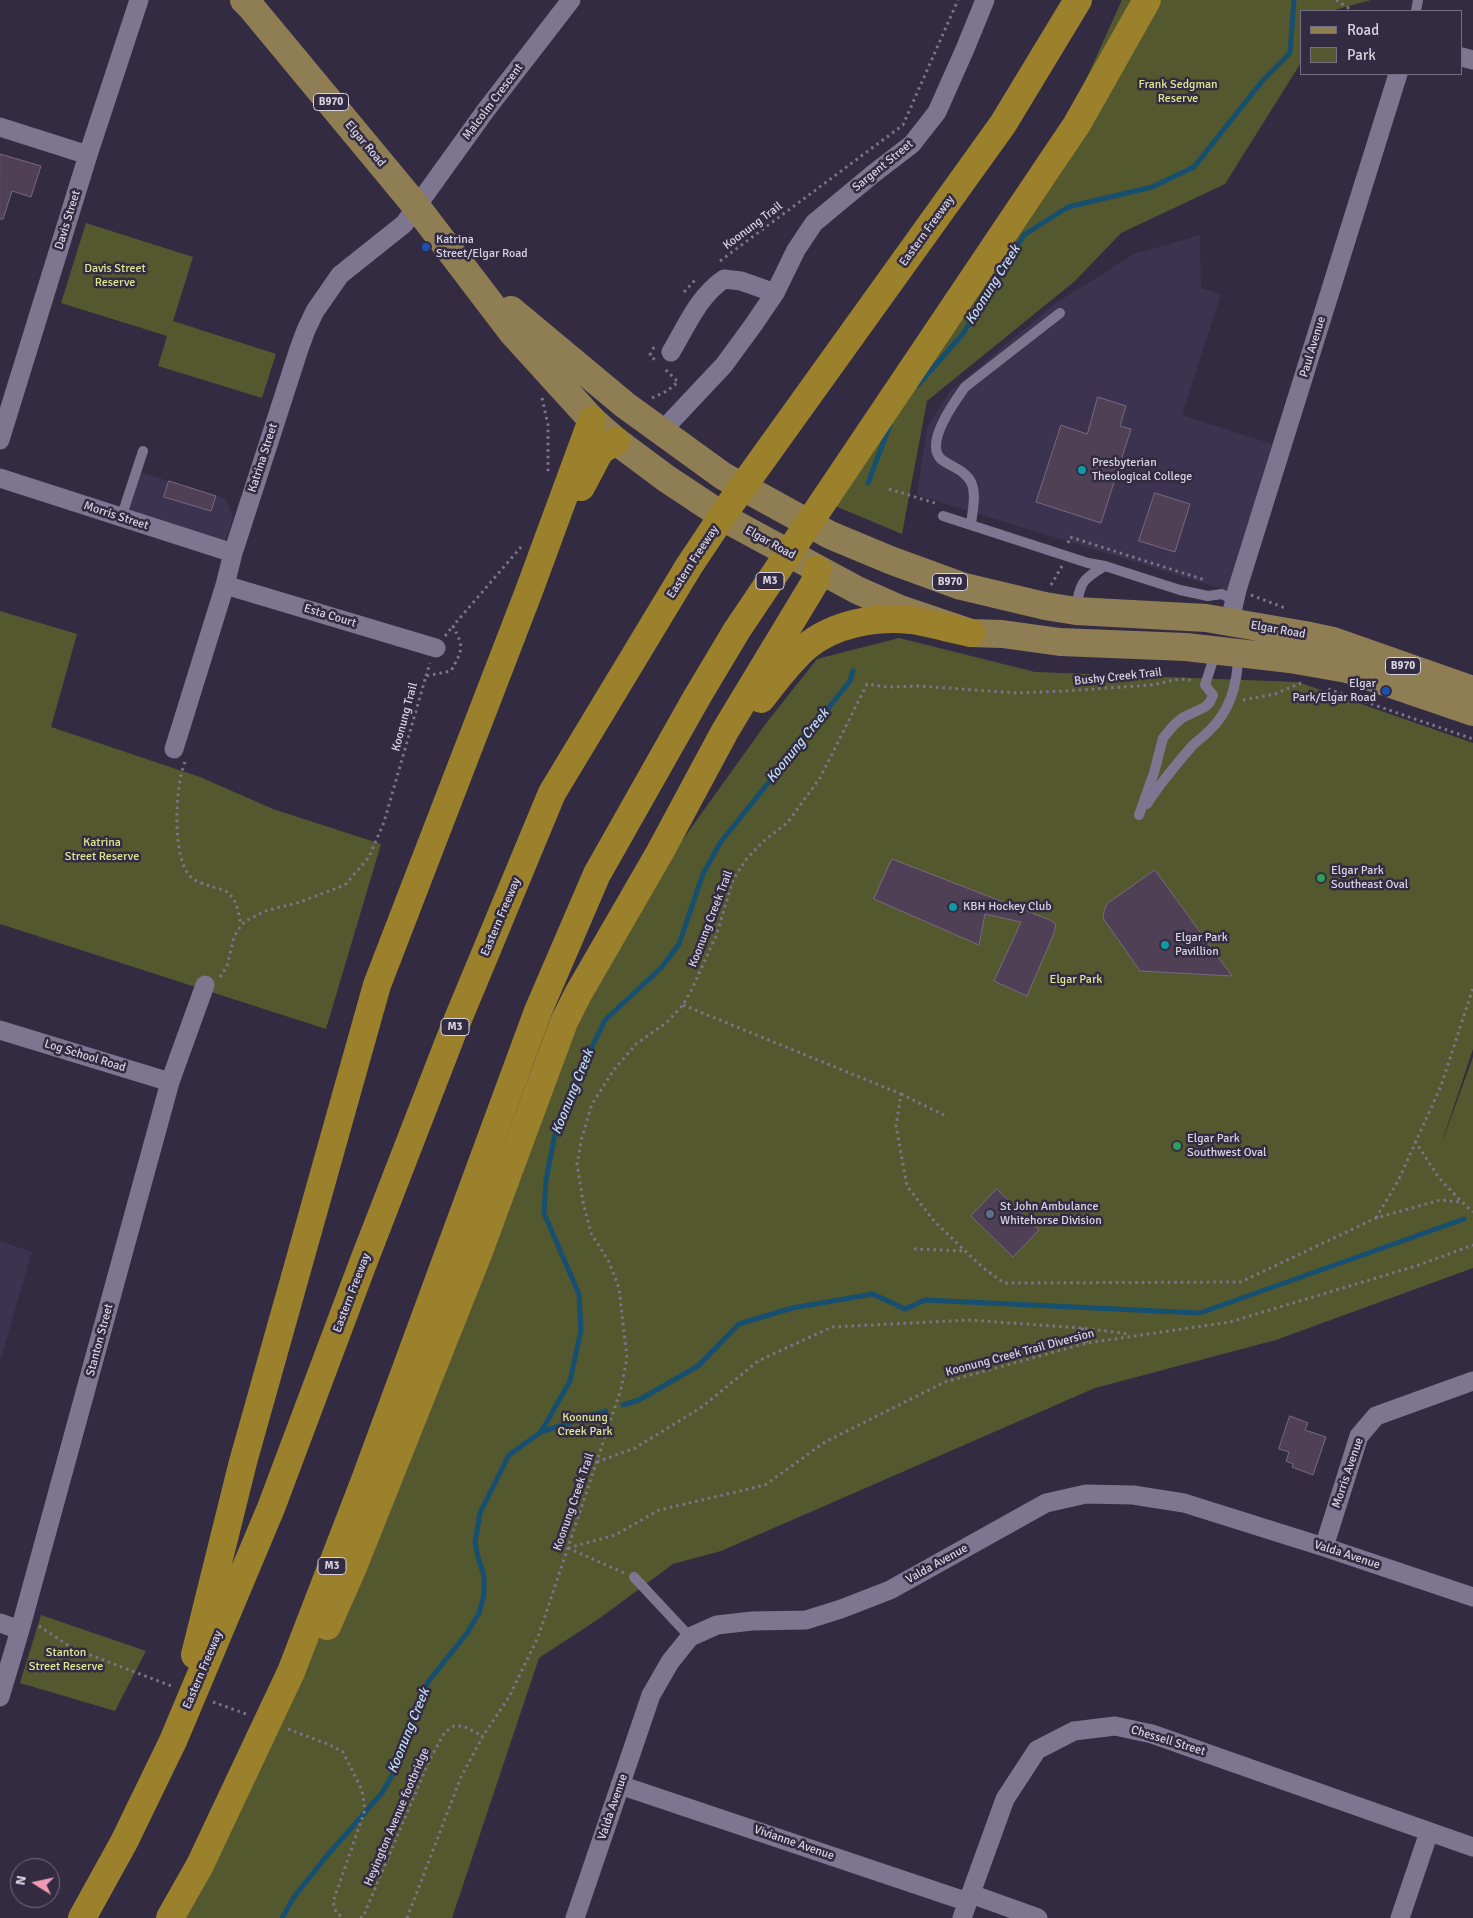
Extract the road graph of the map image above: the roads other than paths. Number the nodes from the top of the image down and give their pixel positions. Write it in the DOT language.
graph roads {
  1 [pos="139,0"];
  2 [pos="571,0"];
  3 [pos="985,0"];
  4 [pos="1078,0"];
  5 [pos="1147,0"];
  6 [pos="251,2"];
  7 [pos="1398,75"];
  8 [pos="0,127"];
  9 [pos="88,155"];
  10 [pos="416,206"];
  11 [pos="464,267"];
  12 [pos="775,293"];
  13 [pos="1060,313"];
  14 [pos="664,346"];
  15 [pos="592,420"];
  16 [pos="661,432"];
  17 [pos="0,440"];
  18 [pos="616,440"];
  19 [pos="143,451"];
  20 [pos="0,478"];
  21 [pos="942,516"];
  22 [pos="121,518"];
  23 [pos="972,525"];
  24 [pos="233,553"];
  25 [pos="817,555"];
  26 [pos="1105,566"];
  27 [pos="225,585"];
  28 [pos="529,590"];
  29 [pos="1231,602"];
  30 [pos="1076,611"];
  31 [pos="971,633"];
  32 [pos="1166,646"];
  33 [pos="436,648"];
  34 [pos="1227,652"];
  35 [pos="1473,690"];
  36 [pos="1473,712"];
  37 [pos="174,749"];
  38 [pos="706,768"];
  39 [pos="204,985"];
  40 [pos="0,1030"];
  41 [pos="170,1082"];
  42 [pos="1473,1381"];
  43 [pos="1324,1546"];
  44 [pos="634,1577"];
  45 [pos="1473,1597"];
  46 [pos="0,1623"];
  47 [pos="20,1630"];
  48 [pos="690,1637"];
  49 [pos="0,1697"];
  50 [pos="173,1741"];
  51 [pos="620,1785"];
  52 [pos="1429,1832"];
  53 [pos="1473,1847"];
  54 [pos="967,1905"];
  55 [pos="82,1918"];
  56 [pos="170,1918"];
  57 [pos="177,1918"];
  58 [pos="575,1918"];
  59 [pos="1038,1918"];
  60 [pos="1400,1918"];
  1 -- 9 [label="street, Davis Street"];
  2 -- 10 [label="street, Malcolm Crescent"];
  3 -- 12 [label="street, Sargent Street"];
  4 -- 50 [label="highway, Eastern Freeway / M3"];
  5 -- 56 [label="highway, M3"];
  6 -- 10 [label="main road, Elgar Road / B970"];
  7 -- 29 [label="street, Paul Avenue"];
  8 -- 9 [label="street"];
  9 -- 17 [label="street, Davis Street"];
  10 -- 11 [label="main road, Elgar Road / B970"];
  10 -- 24 [label="street, Katrina Street"];
  11 -- 15 [label="main road, Elgar Road / B970"];
  11 -- 16 [label="main road, Elgar Road / B970"];
  12 -- 14 [label="street"];
  12 -- 16 [label="street, Sargent Street"];
  13 -- 23 [label="lane"];
  15 -- 18 [label="main road, Elgar Road / B970"];
  15 -- 28 [label="highway"];
  16 -- 18 [label="main road"];
  16 -- 25 [label="main road, Elgar Road / B970"];
  18 -- 25 [label="main road, Elgar Road / B970"];
  18 -- 28 [label="highway"];
  19 -- 22 [label="lane"];
  20 -- 22 [label="street, Morris Street"];
  21 -- 23 [label="lane"];
  22 -- 24 [label="street, Morris Street"];
  23 -- 26 [label="lane"];
  24 -- 27 [label="street, Katrina Street"];
  25 -- 30 [label="main road, Elgar Road / B970"];
  25 -- 31 [label="main road, Elgar Road / B970"];
  25 -- 38 [label="highway"];
  26 -- 29 [label="lane"];
  26 -- 30 [label="lane"];
  27 -- 33 [label="street, Esta Court"];
  27 -- 37 [label="street, Katrina Street"];
  28 -- 50 [label="highway"];
  29 -- 30 [label="main road, Elgar Road / B970"];
  29 -- 34 [label="main road"];
  29 -- 35 [label="main road, Elgar Road / B970"];
  30 -- 32 [label="main road, Elgar Road"];
  31 -- 32 [label="main road, Elgar Road / B970"];
  31 -- 38 [label="highway"];
  32 -- 34 [label="main road, Elgar Road / B970"];
  34 -- 34 [label="lane"];
  34 -- 36 [label="main road, Elgar Road / B970"];
  38 -- 57 [label="highway"];
  39 -- 41 [label="street, Stanton Street"];
  40 -- 41 [label="street, Log School Road"];
  41 -- 47 [label="street, Stanton Street"];
  42 -- 43 [label="street, Morris Avenue"];
  43 -- 45 [label="street, Valda Avenue"];
  43 -- 48 [label="street, Valda Avenue"];
  44 -- 48 [label="lane"];
  46 -- 47 [label="street"];
  47 -- 49 [label="street, Stanton Street"];
  48 -- 51 [label="street, Valda Avenue"];
  50 -- 55 [label="highway, Eastern Freeway / M3"];
  51 -- 54 [label="street, Vivianne Avenue"];
  51 -- 58 [label="street, Valda Avenue"];
  52 -- 53 [label="street, Chessell Street"];
  52 -- 54 [label="street, Chessell Street"];
  52 -- 60 [label="street"];
  54 -- 59 [label="street, Vivianne Avenue"];
}
